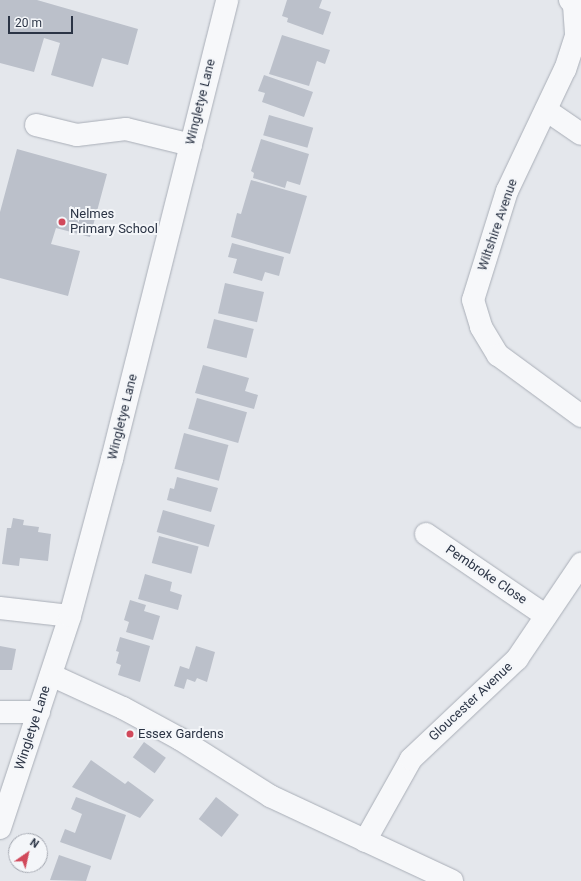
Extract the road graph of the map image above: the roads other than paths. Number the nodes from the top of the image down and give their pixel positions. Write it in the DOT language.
graph roads {
  1 [pos="227,0"];
  2 [pos="570,0"];
  3 [pos="546,110"];
  4 [pos="36,124"];
  5 [pos="581,134"];
  6 [pos="191,145"];
  7 [pos="581,416"];
  8 [pos="426,534"];
  9 [pos="581,564"];
  10 [pos="0,608"];
  11 [pos="70,616"];
  12 [pos="546,616"];
  13 [pos="51,675"];
  14 [pos="0,712"];
  15 [pos="39,712"];
  16 [pos="0,828"];
  17 [pos="364,841"];
  18 [pos="452,881"];
  1 -- 6 [label="street, Wingletye Lane"];
  2 -- 3 [label="street, Wiltshire Avenue"];
  3 -- 5 [label="street"];
  3 -- 7 [label="street, Wiltshire Avenue"];
  4 -- 6 [label="street"];
  6 -- 11 [label="street, Wingletye Lane"];
  8 -- 12 [label="street, Pembroke Close"];
  9 -- 12 [label="street, Gloucester Avenue"];
  10 -- 11 [label="street"];
  11 -- 13 [label="street, Wingletye Lane"];
  12 -- 17 [label="street, Gloucester Avenue"];
  13 -- 15 [label="street, Wingletye Lane"];
  13 -- 17 [label="street"];
  14 -- 15 [label="street"];
  15 -- 16 [label="street, Wingletye Lane"];
  17 -- 18 [label="street"];
}
